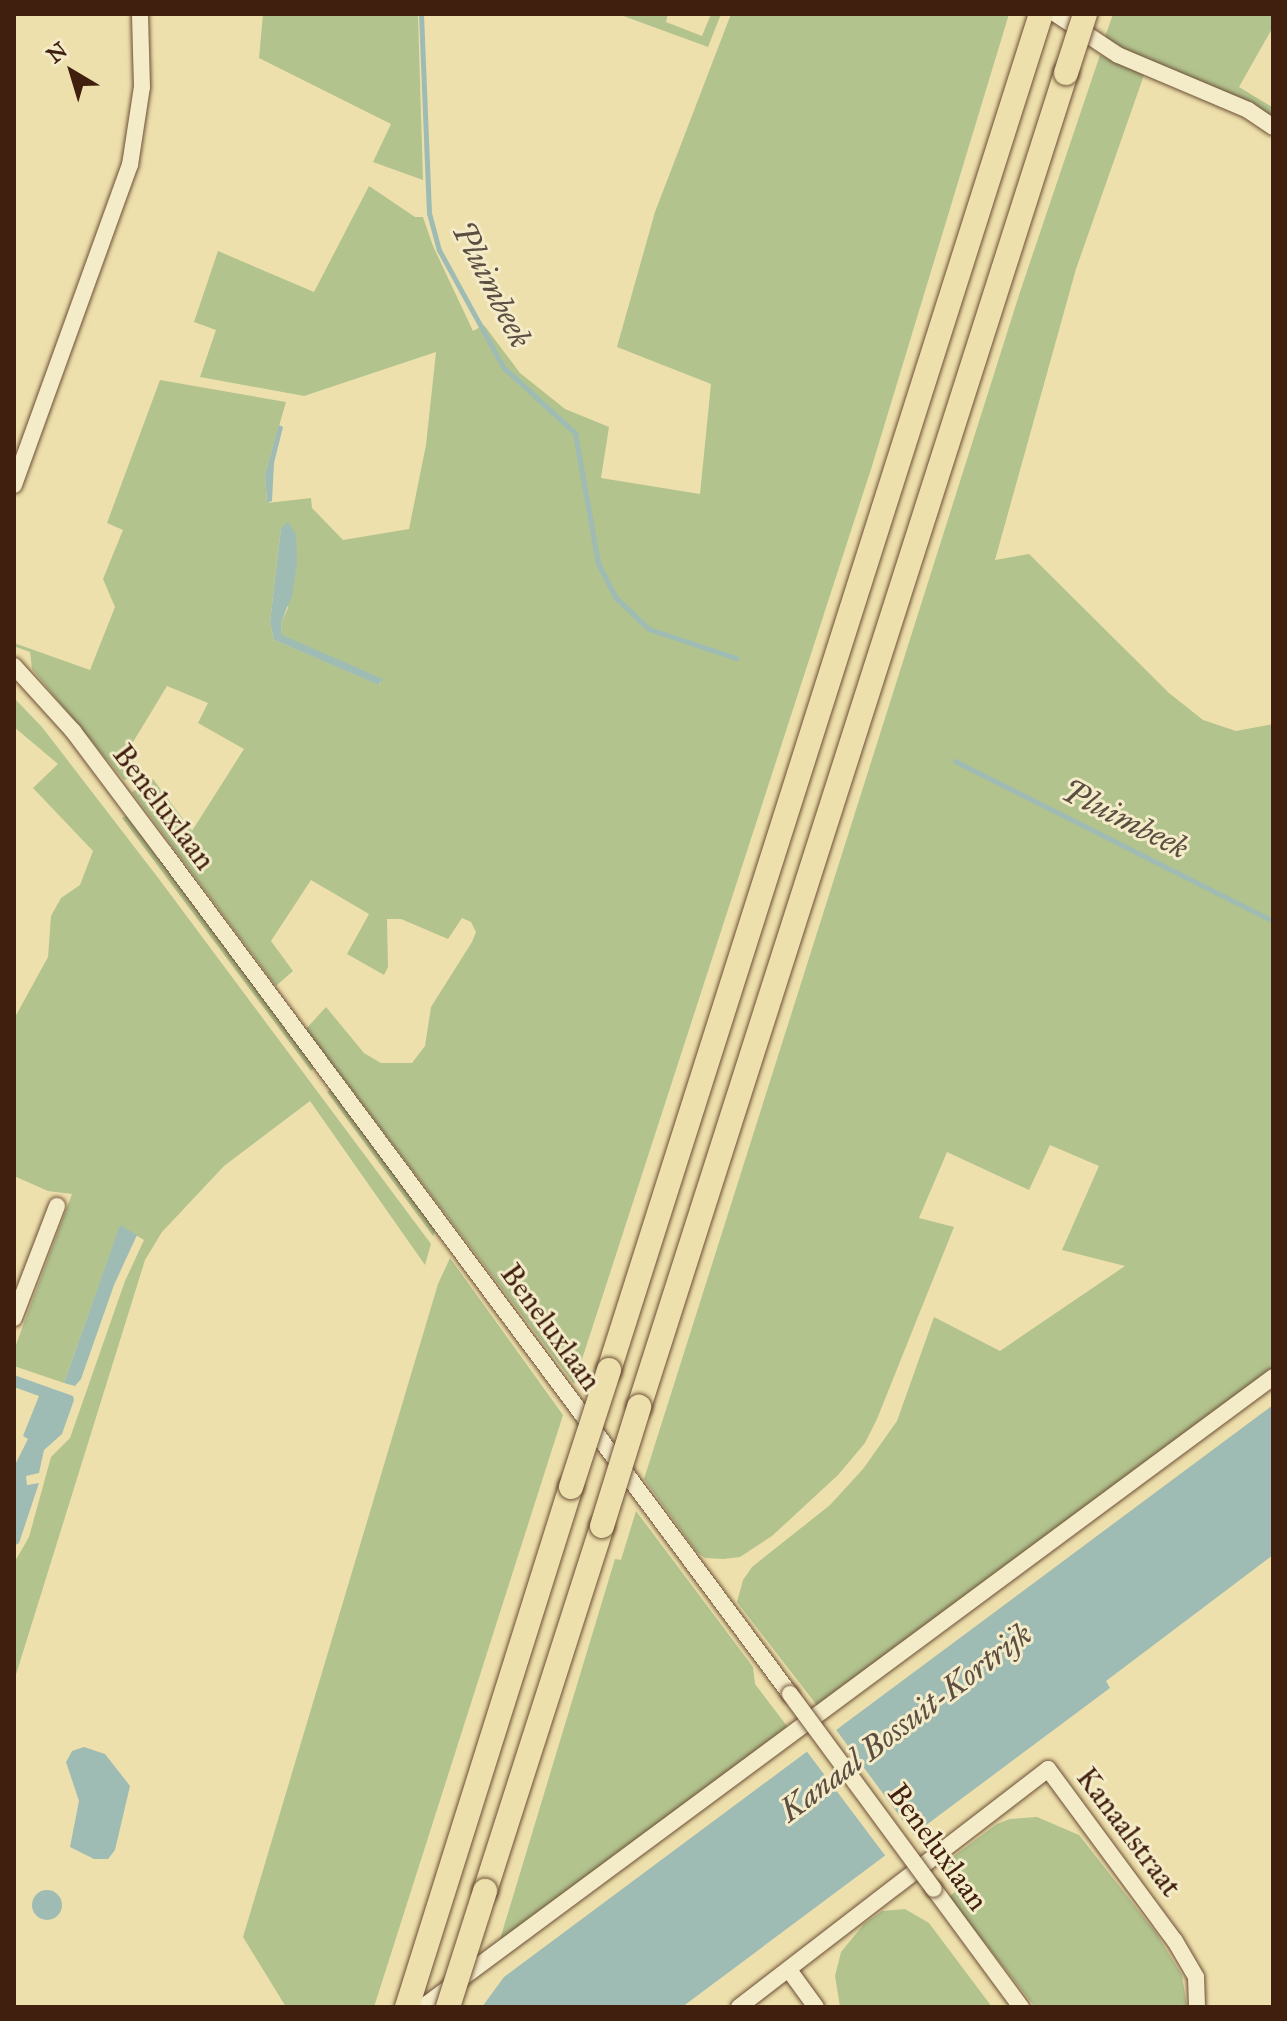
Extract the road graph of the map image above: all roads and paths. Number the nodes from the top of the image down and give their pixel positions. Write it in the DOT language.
graph roads {
  1 [pos="140,14"];
  2 [pos="1041,14"];
  3 [pos="1056,14"];
  4 [pos="1085,14"];
  5 [pos="1273,127"];
  6 [pos="14,485"];
  7 [pos="14,666"];
  8 [pos="14,680"];
  9 [pos="31,685"];
  10 [pos="57,1206"];
  11 [pos="14,1318"];
  12 [pos="1273,1377"];
  13 [pos="789,1970"];
  14 [pos="407,2007"];
  15 [pos="423,2007"];
  16 [pos="448,2007"];
  17 [pos="739,2007"];
  18 [pos="816,2007"];
  19 [pos="1021,2007"];
  20 [pos="1197,2007"];
  1 -- 6 [label="street"];
  2 -- 14 [label="highway, bridge"];
  3 -- 5 [label="street"];
  4 -- 16 [label="highway, bridge"];
  7 -- 9 [label="street, Beneluxlaan"];
  8 -- 9 [label="street"];
  9 -- 19 [label="street, Beneluxlaan, bridge"];
  10 -- 11 [label="street"];
  12 -- 15 [label="street"];
  13 -- 17 [label="street, Kanaalstraat"];
  13 -- 18 [label="street"];
  13 -- 20 [label="street, Kanaalstraat"];
}
